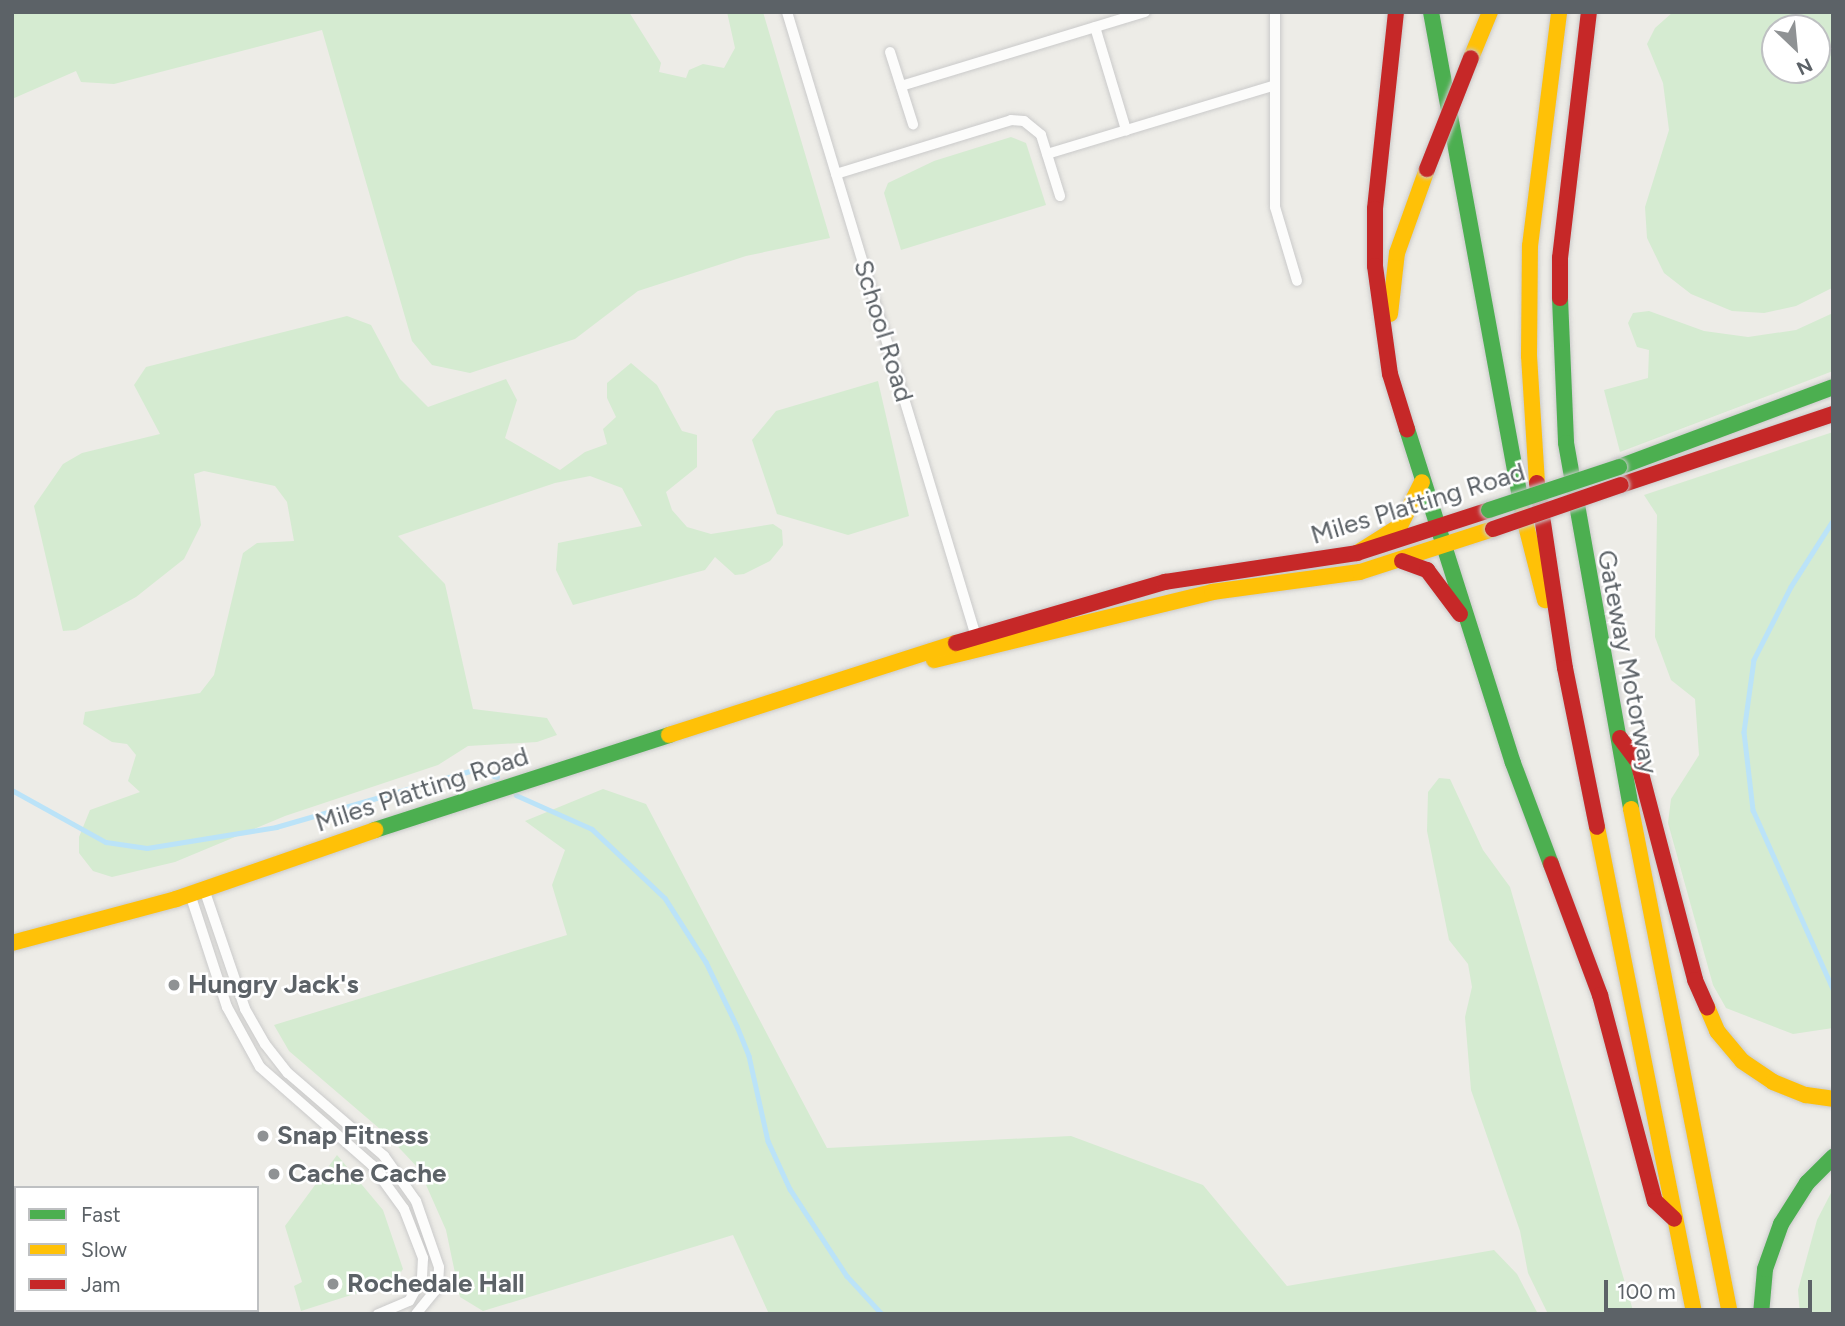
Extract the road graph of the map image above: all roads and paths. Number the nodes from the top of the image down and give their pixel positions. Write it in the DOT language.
graph roads {
  1 [pos="787,12"];
  2 [pos="1145,12"];
  3 [pos="1275,12"];
  4 [pos="1396,12"];
  5 [pos="1431,12"];
  6 [pos="1490,12"];
  7 [pos="1559,12"];
  8 [pos="1589,12"];
  9 [pos="1095,27"];
  10 [pos="890,52"];
  11 [pos="1275,85"];
  12 [pos="901,86"];
  13 [pos="913,124"];
  14 [pos="1126,130"];
  15 [pos="1046,154"];
  16 [pos="836,174"];
  17 [pos="1060,196"];
  18 [pos="1297,281"];
  19 [pos="1384,343"];
  20 [pos="1833,387"];
  21 [pos="1833,414"];
  22 [pos="1422,482"];
  23 [pos="1437,528"];
  24 [pos="1444,547"];
  25 [pos="1357,554"];
  26 [pos="1402,561"];
  27 [pos="1469,626"];
  28 [pos="978,642"];
  29 [pos="1565,668"];
  30 [pos="1616,732"];
  31 [pos="197,892"];
  32 [pos="12,943"];
  33 [pos="250,1018"];
  34 [pos="233,1023"];
  35 [pos="1833,1099"];
  36 [pos="1833,1157"];
  37 [pos="1674,1219"];
  38 [pos="415,1294"];
  39 [pos="430,1310"];
  40 [pos="378,1314"];
  41 [pos="416,1314"];
  42 [pos="1694,1314"];
  43 [pos="1730,1314"];
  44 [pos="1761,1314"];
  1 -- 16 [label="street, School Road"];
  2 -- 9 [label="street"];
  3 -- 11 [label="street"];
  4 -- 19 [label="main road"];
  5 -- 29 [label="main road"];
  6 -- 19 [label="main road, bridge"];
  7 -- 29 [label="main road"];
  8 -- 30 [label="main road, Gateway Motorway"];
  9 -- 12 [label="street"];
  9 -- 14 [label="street"];
  10 -- 12 [label="street"];
  11 -- 14 [label="street"];
  11 -- 18 [label="street"];
  12 -- 13 [label="street"];
  14 -- 15 [label="street"];
  15 -- 16 [label="street"];
  15 -- 17 [label="street"];
  16 -- 28 [label="street, School Road"];
  19 -- 22 [label="main road"];
  20 -- 23 [label="main road, Miles Platting Road, bridge"];
  21 -- 24 [label="main road, Miles Platting Road, bridge"];
  22 -- 23 [label="main road"];
  22 -- 25 [label="main road"];
  23 -- 24 [label="main road"];
  23 -- 25 [label="main road, Miles Platting Road"];
  24 -- 26 [label="main road, Miles Platting Road"];
  24 -- 27 [label="main road"];
  25 -- 28 [label="main road, Miles Platting Road"];
  26 -- 27 [label="main road"];
  26 -- 28 [label="main road, Miles Platting Road"];
  27 -- 37 [label="main road"];
  28 -- 31 [label="main road, Miles Platting Road"];
  29 -- 37 [label="main road"];
  30 -- 35 [label="main road"];
  30 -- 43 [label="main road, Gateway Motorway"];
  31 -- 32 [label="main road, Miles Platting Road"];
  31 -- 33 [label="street"];
  31 -- 34 [label="street"];
  33 -- 34 [label="street"];
  33 -- 39 [label="street"];
  34 -- 38 [label="street"];
  36 -- 44 [label="main road"];
  37 -- 42 [label="main road"];
  38 -- 39 [label="street"];
  38 -- 40 [label="street"];
  39 -- 41 [label="street"];
}
